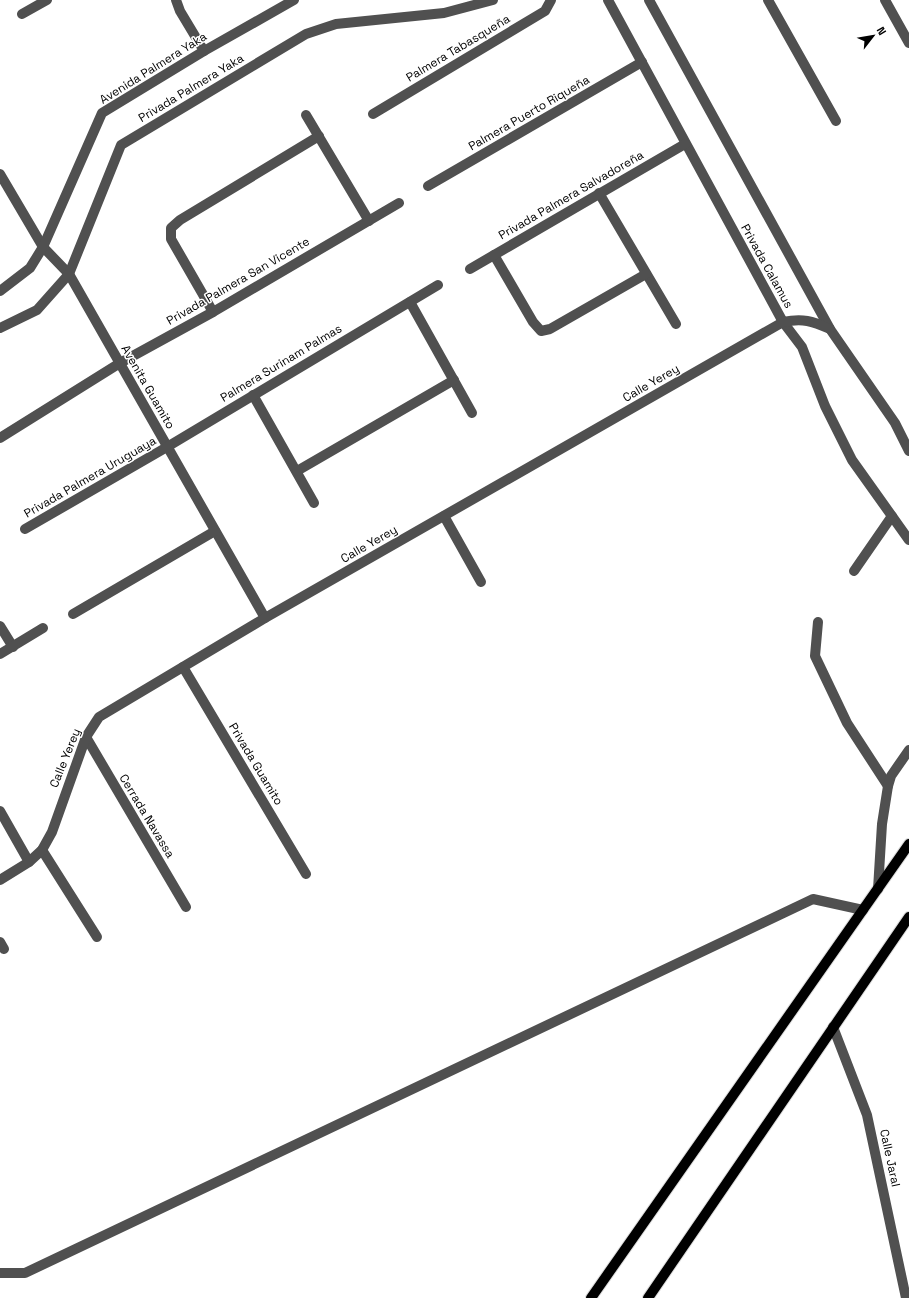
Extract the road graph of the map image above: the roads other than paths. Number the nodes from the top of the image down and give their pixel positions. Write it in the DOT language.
graph roads {
  1 [pos="47,0"];
  2 [pos="176,0"];
  3 [pos="294,0"];
  4 [pos="493,0"];
  5 [pos="551,0"];
  6 [pos="608,0"];
  7 [pos="649,0"];
  8 [pos="768,0"];
  9 [pos="884,0"];
  10 [pos="22,14"];
  11 [pos="909,43"];
  12 [pos="204,51"];
  13 [pos="642,62"];
  14 [pos="373,114"];
  15 [pos="306,115"];
  16 [pos="836,120"];
  17 [pos="319,136"];
  18 [pos="685,144"];
  19 [pos="0,174"];
  20 [pos="428,186"];
  21 [pos="599,192"];
  22 [pos="399,203"];
  23 [pos="370,221"];
  24 [pos="43,247"];
  25 [pos="494,255"];
  26 [pos="470,268"];
  27 [pos="69,274"];
  28 [pos="646,274"];
  29 [pos="438,285"];
  30 [pos="0,290"];
  31 [pos="410,302"];
  32 [pos="213,312"];
  33 [pos="783,322"];
  34 [pos="676,324"];
  35 [pos="0,328"];
  36 [pos="830,329"];
  37 [pos="120,364"];
  38 [pos="454,380"];
  39 [pos="253,395"];
  40 [pos="472,413"];
  41 [pos="0,438"];
  42 [pos="167,447"];
  43 [pos="909,451"];
  44 [pos="297,471"];
  45 [pos="314,503"];
  46 [pos="444,516"];
  47 [pos="892,516"];
  48 [pos="25,529"];
  49 [pos="215,531"];
  50 [pos="909,540"];
  51 [pos="854,571"];
  52 [pos="481,582"];
  53 [pos="73,614"];
  54 [pos="265,618"];
  55 [pos="818,622"];
  56 [pos="0,626"];
  57 [pos="43,628"];
  58 [pos="12,647"];
  59 [pos="0,654"];
  60 [pos="183,667"];
  61 [pos="86,737"];
  62 [pos="909,750"];
  63 [pos="888,786"];
  64 [pos="0,811"];
  65 [pos="909,844"];
  66 [pos="42,850"];
  67 [pos="30,862"];
  68 [pos="306,874"];
  69 [pos="0,880"];
  70 [pos="878,889"];
  71 [pos="186,907"];
  72 [pos="863,910"];
  73 [pos="909,917"];
  74 [pos="97,937"];
  75 [pos="833,1027"];
  76 [pos="0,1273"];
  77 [pos="591,1298"];
  78 [pos="648,1298"];
  79 [pos="906,1298"];
  1 -- 10 [label="street"];
  2 -- 12 [label="street"];
  3 -- 12 [label="street, Avenida Palmera Yaka"];
  4 -- 27 [label="street, Privada Palmera Yaka"];
  5 -- 14 [label="street, Palmera Tabasqueña"];
  6 -- 13 [label="street, Privada Calamus"];
  7 -- 36 [label="street, Privada Calamus"];
  8 -- 16 [label="street"];
  9 -- 11 [label="street"];
  12 -- 24 [label="street, Avenida Palmera Yaka"];
  13 -- 18 [label="street, Privada Calamus"];
  13 -- 20 [label="street, Palmera Puerto Riqueña"];
  15 -- 17 [label="street"];
  17 -- 23 [label="street"];
  17 -- 32 [label="street"];
  18 -- 21 [label="street, Privada Palmera Salvadoreña"];
  18 -- 33 [label="street, Privada Calamus"];
  19 -- 24 [label="street, Avenita Guamito"];
  21 -- 25 [label="street, Privada Palmera Salvadoreña"];
  21 -- 28 [label="street"];
  22 -- 23 [label="street, Privada Palmera San Vicente"];
  23 -- 32 [label="street, Privada Palmera San Vicente"];
  24 -- 27 [label="street, Avenita Guamito"];
  24 -- 30 [label="street, Avenida Palmera Yaka"];
  25 -- 26 [label="street, Privada Palmera Salvadoreña"];
  25 -- 28 [label="street"];
  27 -- 35 [label="street, Privada Palmera Yaka"];
  27 -- 37 [label="street, Avenita Guamito"];
  28 -- 34 [label="street"];
  29 -- 31 [label="street, Palmera Surinam Palmas"];
  31 -- 38 [label="street"];
  31 -- 39 [label="street, Palmera Surinam Palmas"];
  32 -- 37 [label="street, Privada Palmera San Vicente"];
  33 -- 36 [label="street, Calle Yerey"];
  33 -- 46 [label="street, Calle Yerey"];
  33 -- 47 [label="street, Privada Calamus"];
  36 -- 43 [label="street, Privada Calamus"];
  37 -- 41 [label="street, Privada Palmera San Vicente"];
  37 -- 42 [label="street, Avenita Guamito"];
  38 -- 40 [label="street"];
  38 -- 44 [label="street"];
  39 -- 42 [label="street, Palmera Surinam Palmas"];
  39 -- 44 [label="street"];
  42 -- 48 [label="street, Privada Palmera Uruguaya"];
  42 -- 49 [label="street, Avenita Guamito"];
  44 -- 45 [label="street"];
  46 -- 52 [label="street"];
  46 -- 54 [label="street, Calle Yerey"];
  47 -- 50 [label="street, Privada Calamus"];
  47 -- 51 [label="street"];
  49 -- 53 [label="street"];
  49 -- 54 [label="street, Avenita Guamito"];
  54 -- 60 [label="street, Calle Yerey"];
  55 -- 63 [label="street"];
  56 -- 58 [label="street"];
  57 -- 58 [label="street"];
  58 -- 59 [label="street"];
  60 -- 61 [label="street, Calle Yerey"];
  60 -- 68 [label="street, Privada Guamito"];
  61 -- 66 [label="street, Calle Yerey"];
  61 -- 71 [label="street, Cerrada Navassa"];
  62 -- 63 [label="street"];
  63 -- 70 [label="street"];
  64 -- 67 [label="street"];
  65 -- 70 [label="main road"];
  66 -- 67 [label="street, Calle Yerey"];
  66 -- 74 [label="street"];
  67 -- 69 [label="street, Calle Yerey"];
  70 -- 72 [label="main road"];
  72 -- 76 [label="street"];
  72 -- 77 [label="main road"];
  73 -- 75 [label="main road"];
  75 -- 78 [label="main road"];
  75 -- 79 [label="street, Calle Jaral"];
}
